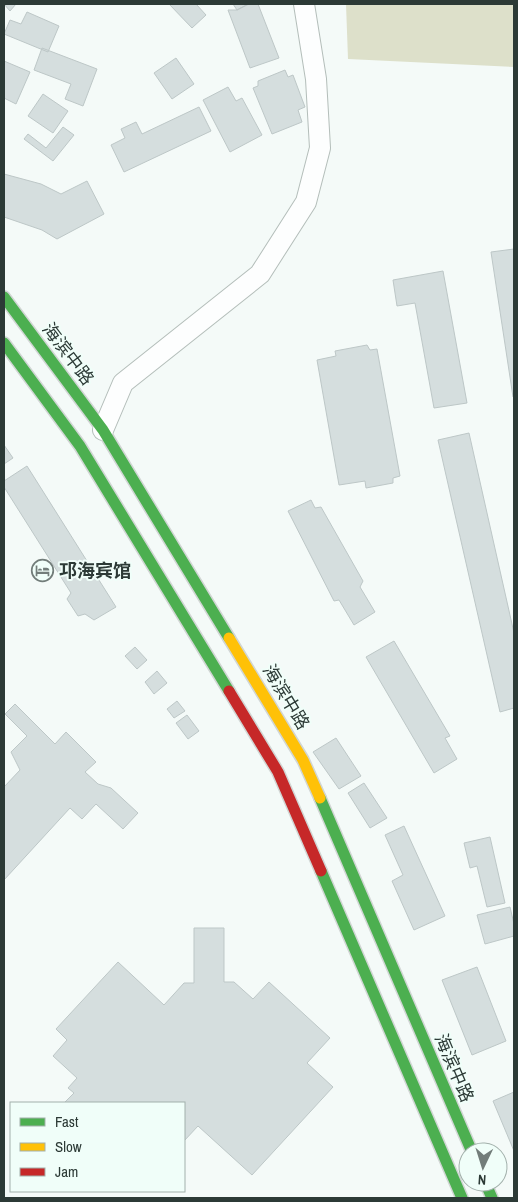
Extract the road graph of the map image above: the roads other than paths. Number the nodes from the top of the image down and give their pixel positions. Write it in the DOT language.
graph roads {
  1 [pos="304,4"];
  2 [pos="4,297"];
  3 [pos="4,343"];
  4 [pos="103,430"];
  5 [pos="468,1142"];
  6 [pos="462,1198"];
  1 -- 4 [label="street"];
  2 -- 4 [label="highway, 海滨中路"];
  3 -- 6 [label="highway"];
  4 -- 5 [label="highway, 海滨中路"];
}
